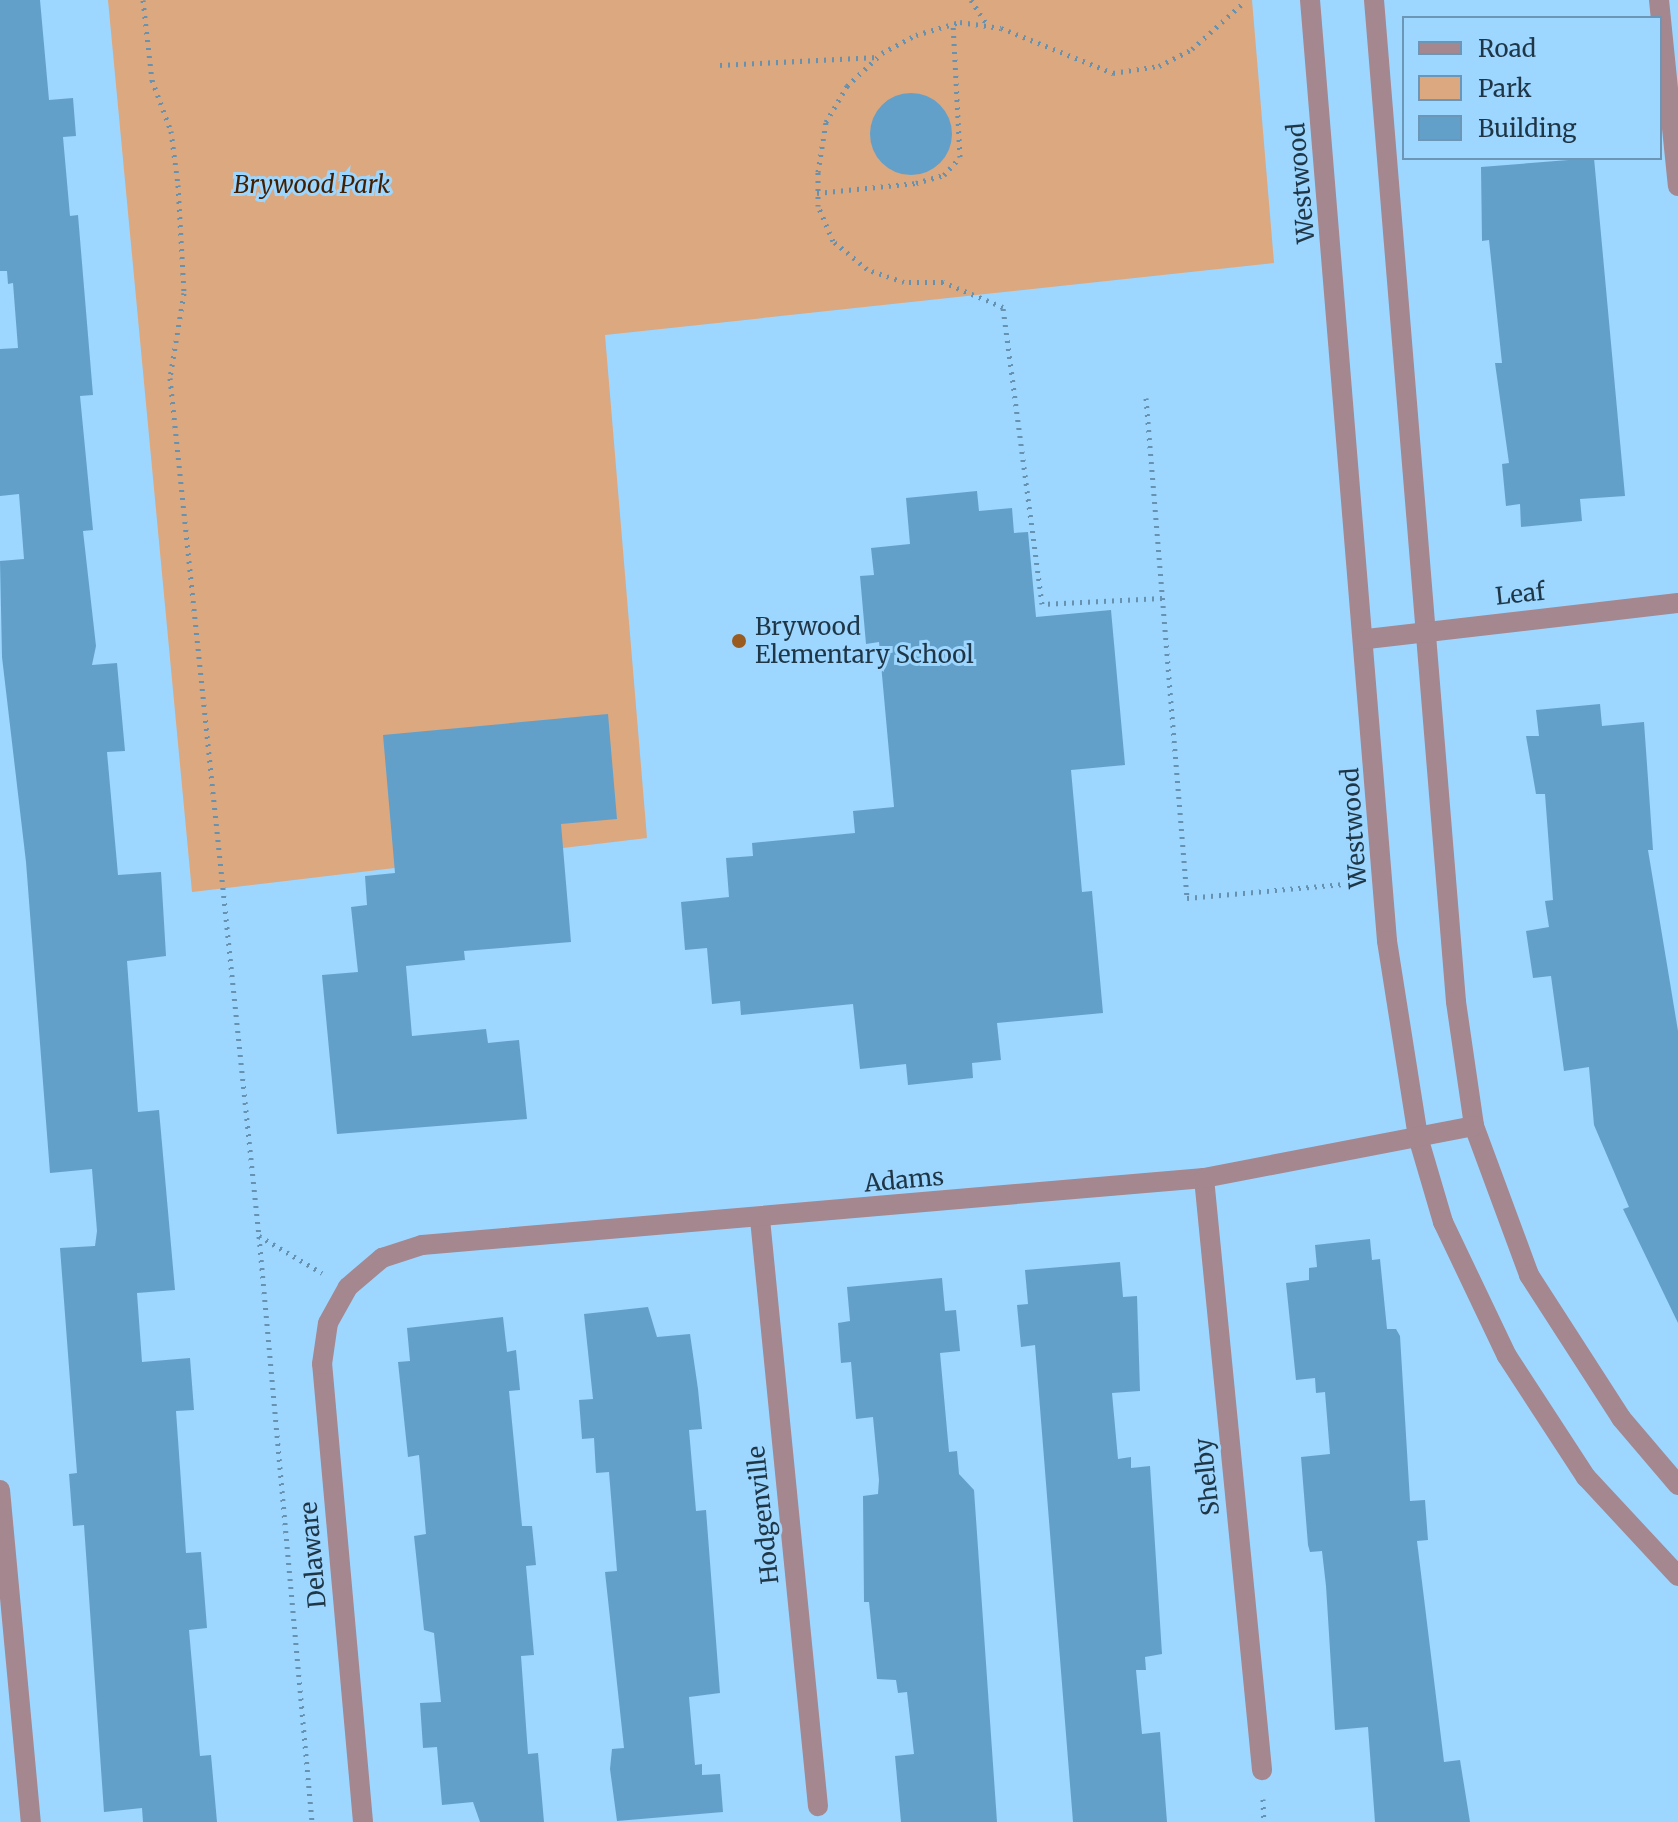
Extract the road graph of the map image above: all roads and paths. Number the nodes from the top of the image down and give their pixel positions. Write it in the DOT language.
graph roads {
  1 [pos="143,0"];
  2 [pos="971,0"];
  3 [pos="1310,0"];
  4 [pos="1374,0"];
  5 [pos="1243,3"];
  6 [pos="953,25"];
  7 [pos="988,27"];
  8 [pos="1662,29"];
  9 [pos="878,57"];
  10 [pos="720,65"];
  11 [pos="1678,186"];
  12 [pos="817,193"];
  13 [pos="1146,398"];
  14 [pos="1162,598"];
  15 [pos="1678,603"];
  16 [pos="1425,631"];
  17 [pos="1367,639"];
  18 [pos="1344,884"];
  19 [pos="1474,1126"];
  20 [pos="1418,1137"];
  21 [pos="1204,1178"];
  22 [pos="760,1219"];
  23 [pos="259,1236"];
  24 [pos="348,1287"];
  25 [pos="1678,1485"];
  26 [pos="0,1490"];
  27 [pos="1678,1576"];
  28 [pos="1262,1770"];
  29 [pos="818,1806"];
  30 [pos="31,1822"];
  31 [pos="312,1822"];
  32 [pos="363,1822"];
  1 -- 23 [label="path"];
  2 -- 7 [label="path"];
  3 -- 17 [label="street, Westwood"];
  4 -- 16 [label="street"];
  5 -- 7 [label="path"];
  6 -- 7 [label="path"];
  6 -- 9 [label="path"];
  6 -- 12 [label="path"];
  8 -- 11 [label="street"];
  9 -- 10 [label="path"];
  9 -- 12 [label="path"];
  12 -- 14 [label="path"];
  13 -- 14 [label="path"];
  14 -- 18 [label="path"];
  15 -- 16 [label="street, Leaf"];
  16 -- 17 [label="street, Leaf"];
  16 -- 19 [label="street"];
  17 -- 20 [label="street, Westwood"];
  19 -- 20 [label="street, Adams"];
  19 -- 25 [label="street"];
  20 -- 21 [label="street, Adams"];
  20 -- 27 [label="street, Westwood"];
  21 -- 22 [label="street, Adams"];
  21 -- 28 [label="street, Shelby"];
  22 -- 24 [label="street, Adams"];
  22 -- 29 [label="street, Hodgenville"];
  23 -- 24 [label="path"];
  23 -- 31 [label="path"];
  24 -- 32 [label="street, Delaware"];
  26 -- 30 [label="street"];
}
